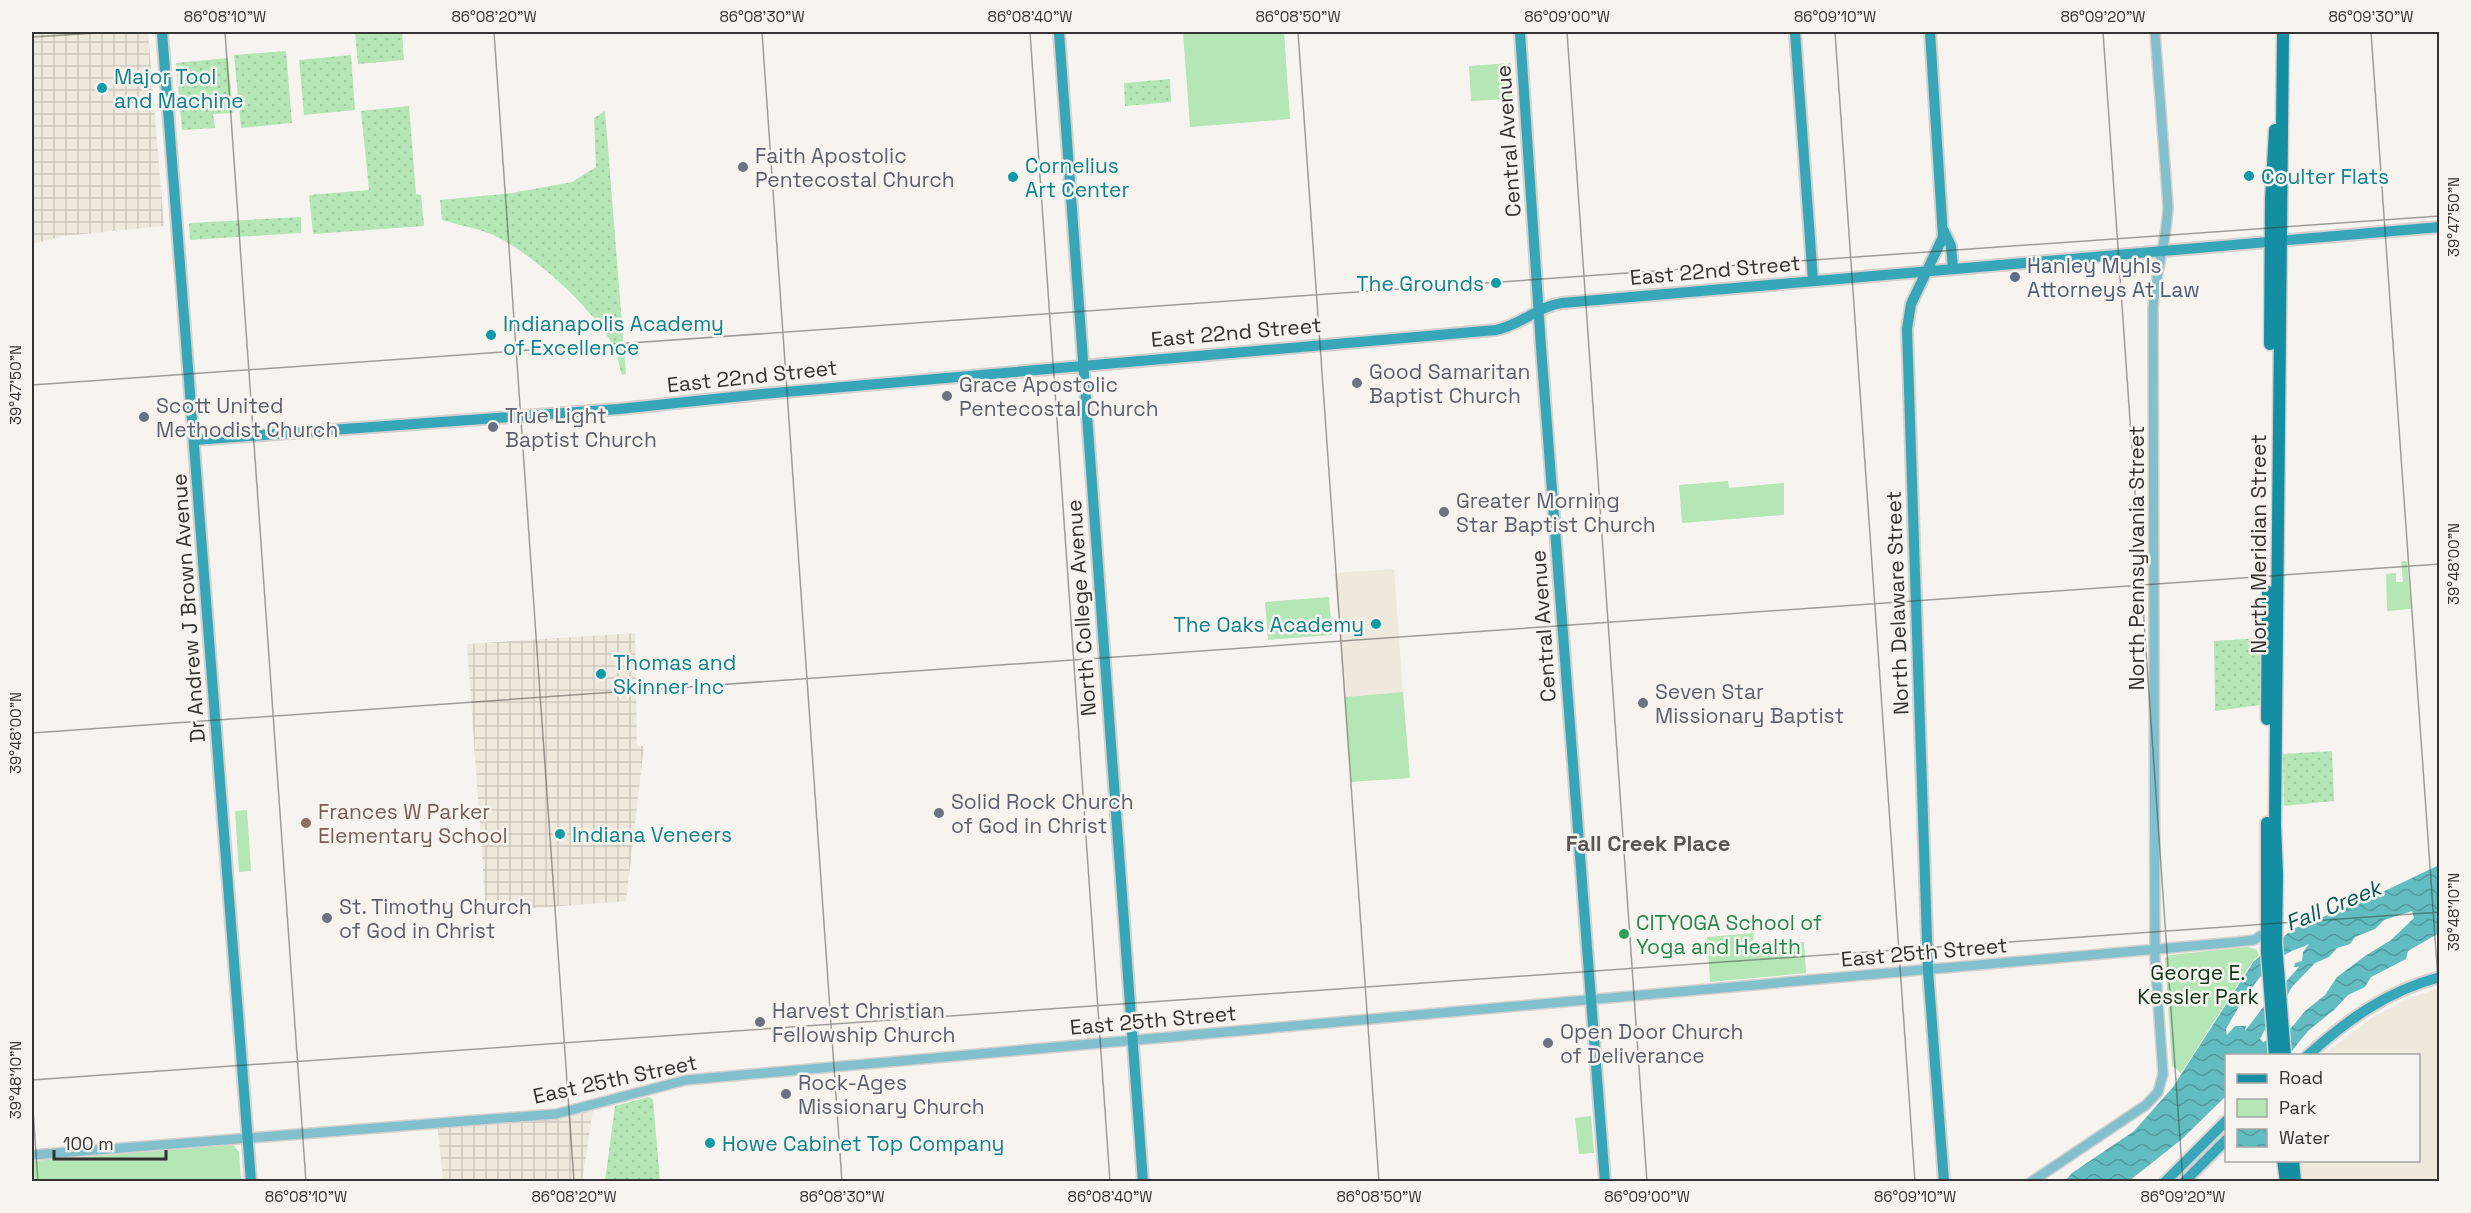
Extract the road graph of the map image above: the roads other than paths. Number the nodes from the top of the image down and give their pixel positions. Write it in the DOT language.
graph roads {
  1 [pos="162,32"];
  2 [pos="1059,32"];
  3 [pos="1520,32"];
  4 [pos="1795,32"];
  5 [pos="1930,32"];
  6 [pos="2155,32"];
  7 [pos="2274,32"];
  8 [pos="2283,32"];
  9 [pos="2439,227"];
  10 [pos="1944,230"];
  11 [pos="2276,241"];
  12 [pos="2163,251"];
  13 [pos="1953,269"];
  14 [pos="1928,272"];
  15 [pos="1813,281"];
  16 [pos="1539,312"];
  17 [pos="1083,366"];
  18 [pos="194,440"];
  19 [pos="2276,923"];
  20 [pos="2267,933"];
  21 [pos="2271,948"];
  22 [pos="2155,949"];
  23 [pos="1928,970"];
  24 [pos="2439,977"];
  25 [pos="1592,999"];
  26 [pos="1133,1040"];
  27 [pos="2275,1054"];
  28 [pos="2285,1054"];
  29 [pos="2309,1054"];
  30 [pos="2225,1122"];
  31 [pos="247,1138"];
  32 [pos="2225,1141"];
  33 [pos="32,1155"];
  34 [pos="2283,1162"];
  35 [pos="2293,1162"];
  36 [pos="251,1182"];
  37 [pos="1143,1182"];
  38 [pos="1605,1182"];
  39 [pos="1944,1182"];
  40 [pos="2031,1182"];
  41 [pos="2165,1182"];
  42 [pos="2184,1182"];
  43 [pos="2286,1182"];
  44 [pos="2295,1182"];
  1 -- 18 [label="main road, Dr Andrew J Brown Avenue"];
  2 -- 17 [label="main road, North College Avenue"];
  3 -- 16 [label="main road, Central Avenue"];
  4 -- 15 [label="main road"];
  5 -- 10 [label="main road, North Delaware Street"];
  6 -- 12 [label="street, North Pennsylvania Street"];
  7 -- 11 [label="main road, North Meridian Street"];
  8 -- 11 [label="main road, North Meridian Street"];
  9 -- 11 [label="main road, East 22nd Street"];
  10 -- 13 [label="main road"];
  10 -- 14 [label="main road, North Delaware Street"];
  11 -- 12 [label="main road, East 22nd Street"];
  11 -- 19 [label="main road, North Meridian Street"];
  11 -- 20 [label="main road, North Meridian Street"];
  12 -- 13 [label="main road, East 22nd Street"];
  12 -- 22 [label="street, North Pennsylvania Street"];
  13 -- 14 [label="main road, East 22nd Street"];
  14 -- 15 [label="main road, East 22nd Street"];
  14 -- 23 [label="main road, North Delaware Street"];
  15 -- 16 [label="main road, East 22nd Street"];
  16 -- 17 [label="main road, East 22nd Street"];
  16 -- 25 [label="main road, Central Avenue"];
  17 -- 18 [label="main road, East 22nd Street"];
  17 -- 26 [label="main road, North College Avenue"];
  18 -- 31 [label="main road, Dr Andrew J Brown Avenue"];
  19 -- 20 [label="street"];
  19 -- 21 [label="main road, North Meridian Street"];
  20 -- 21 [label="main road, North Meridian Street"];
  20 -- 22 [label="street, East 25th Street"];
  21 -- 27 [label="main road, North Meridian Street"];
  21 -- 28 [label="main road, North Meridian Street"];
  22 -- 23 [label="street, East 25th Street"];
  22 -- 40 [label="street, North Pennsylvania Street"];
  23 -- 25 [label="street, East 25th Street"];
  23 -- 39 [label="main road, North Delaware Street"];
  24 -- 29 [label="main road"];
  25 -- 26 [label="street, East 25th Street"];
  25 -- 38 [label="main road, Central Avenue"];
  26 -- 31 [label="street, East 25th Street"];
  26 -- 37 [label="main road, North College Avenue"];
  30 -- 41 [label="main road"];
  31 -- 33 [label="street, East 25th Street"];
  31 -- 36 [label="main road, Dr Andrew J Brown Avenue"];
  32 -- 42 [label="main road"];
  34 -- 43 [label="main road"];
  35 -- 44 [label="main road"];
}
